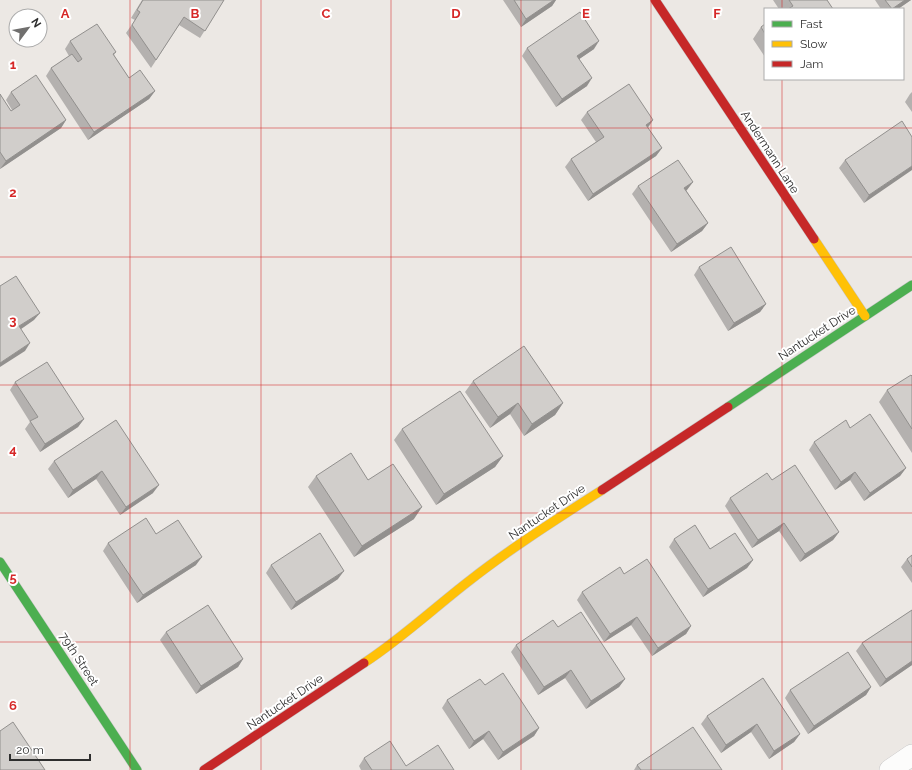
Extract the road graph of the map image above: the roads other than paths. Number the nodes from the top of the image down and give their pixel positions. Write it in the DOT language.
graph roads {
  1 [pos="655,0"];
  2 [pos="912,285"];
  3 [pos="864,316"];
  4 [pos="0,562"];
  5 [pos="912,755"];
  6 [pos="137,770"];
  7 [pos="204,770"];
  8 [pos="890,770"];
  1 -- 3 [label="street, Andermann Lane"];
  2 -- 3 [label="street, Nantucket Drive"];
  3 -- 7 [label="street, Nantucket Drive"];
  4 -- 6 [label="street, 79th Street"];
  5 -- 8 [label="street"];
}
